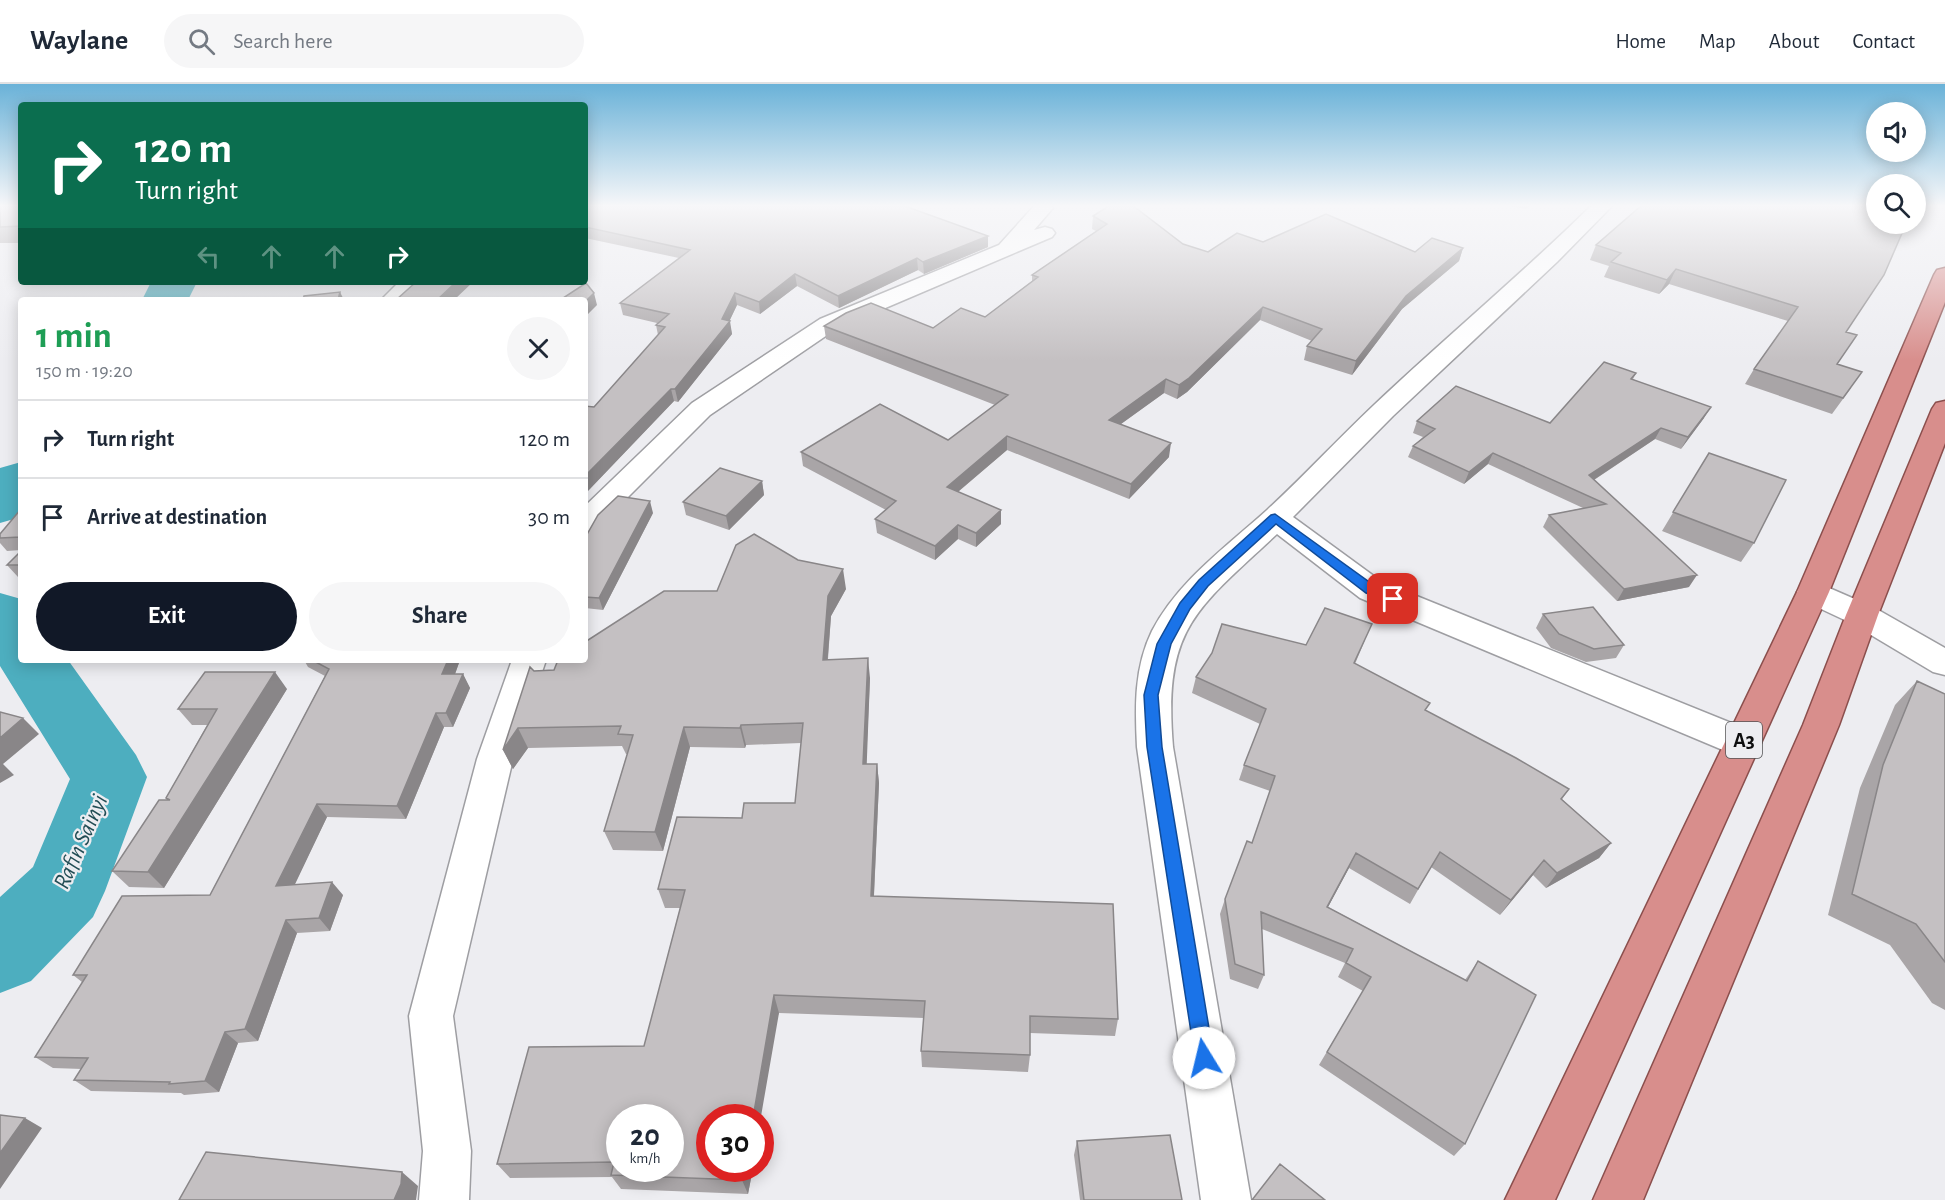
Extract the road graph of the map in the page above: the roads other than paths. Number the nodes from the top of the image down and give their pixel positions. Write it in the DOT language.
graph roads {
  1 [pos="987,257"];
  2 [pos="1551,257"];
  3 [pos="1945,275"];
  4 [pos="409,285"];
  5 [pos="395,297"];
  6 [pos="1945,409"];
  7 [pos="1275,518"];
  8 [pos="588,520"];
  9 [pos="1813,592"];
  10 [pos="1862,615"];
  11 [pos="528,663"];
  12 [pos="1945,663"];
  13 [pos="1743,744"];
  14 [pos="444,1200"];
  15 [pos="1226,1200"];
  16 [pos="1530,1200"];
  17 [pos="1618,1200"];
  1 -- 8 [label="street"];
  2 -- 7 [label="street"];
  3 -- 9 [label="highway, A3"];
  4 -- 5 [label="street"];
  6 -- 10 [label="highway"];
  7 -- 13 [label="street"];
  7 -- 15 [label="street"];
  9 -- 10 [label="street"];
  9 -- 13 [label="highway, A3"];
  10 -- 12 [label="street"];
  10 -- 17 [label="highway"];
  11 -- 14 [label="street"];
  13 -- 16 [label="highway, A3"];
}
